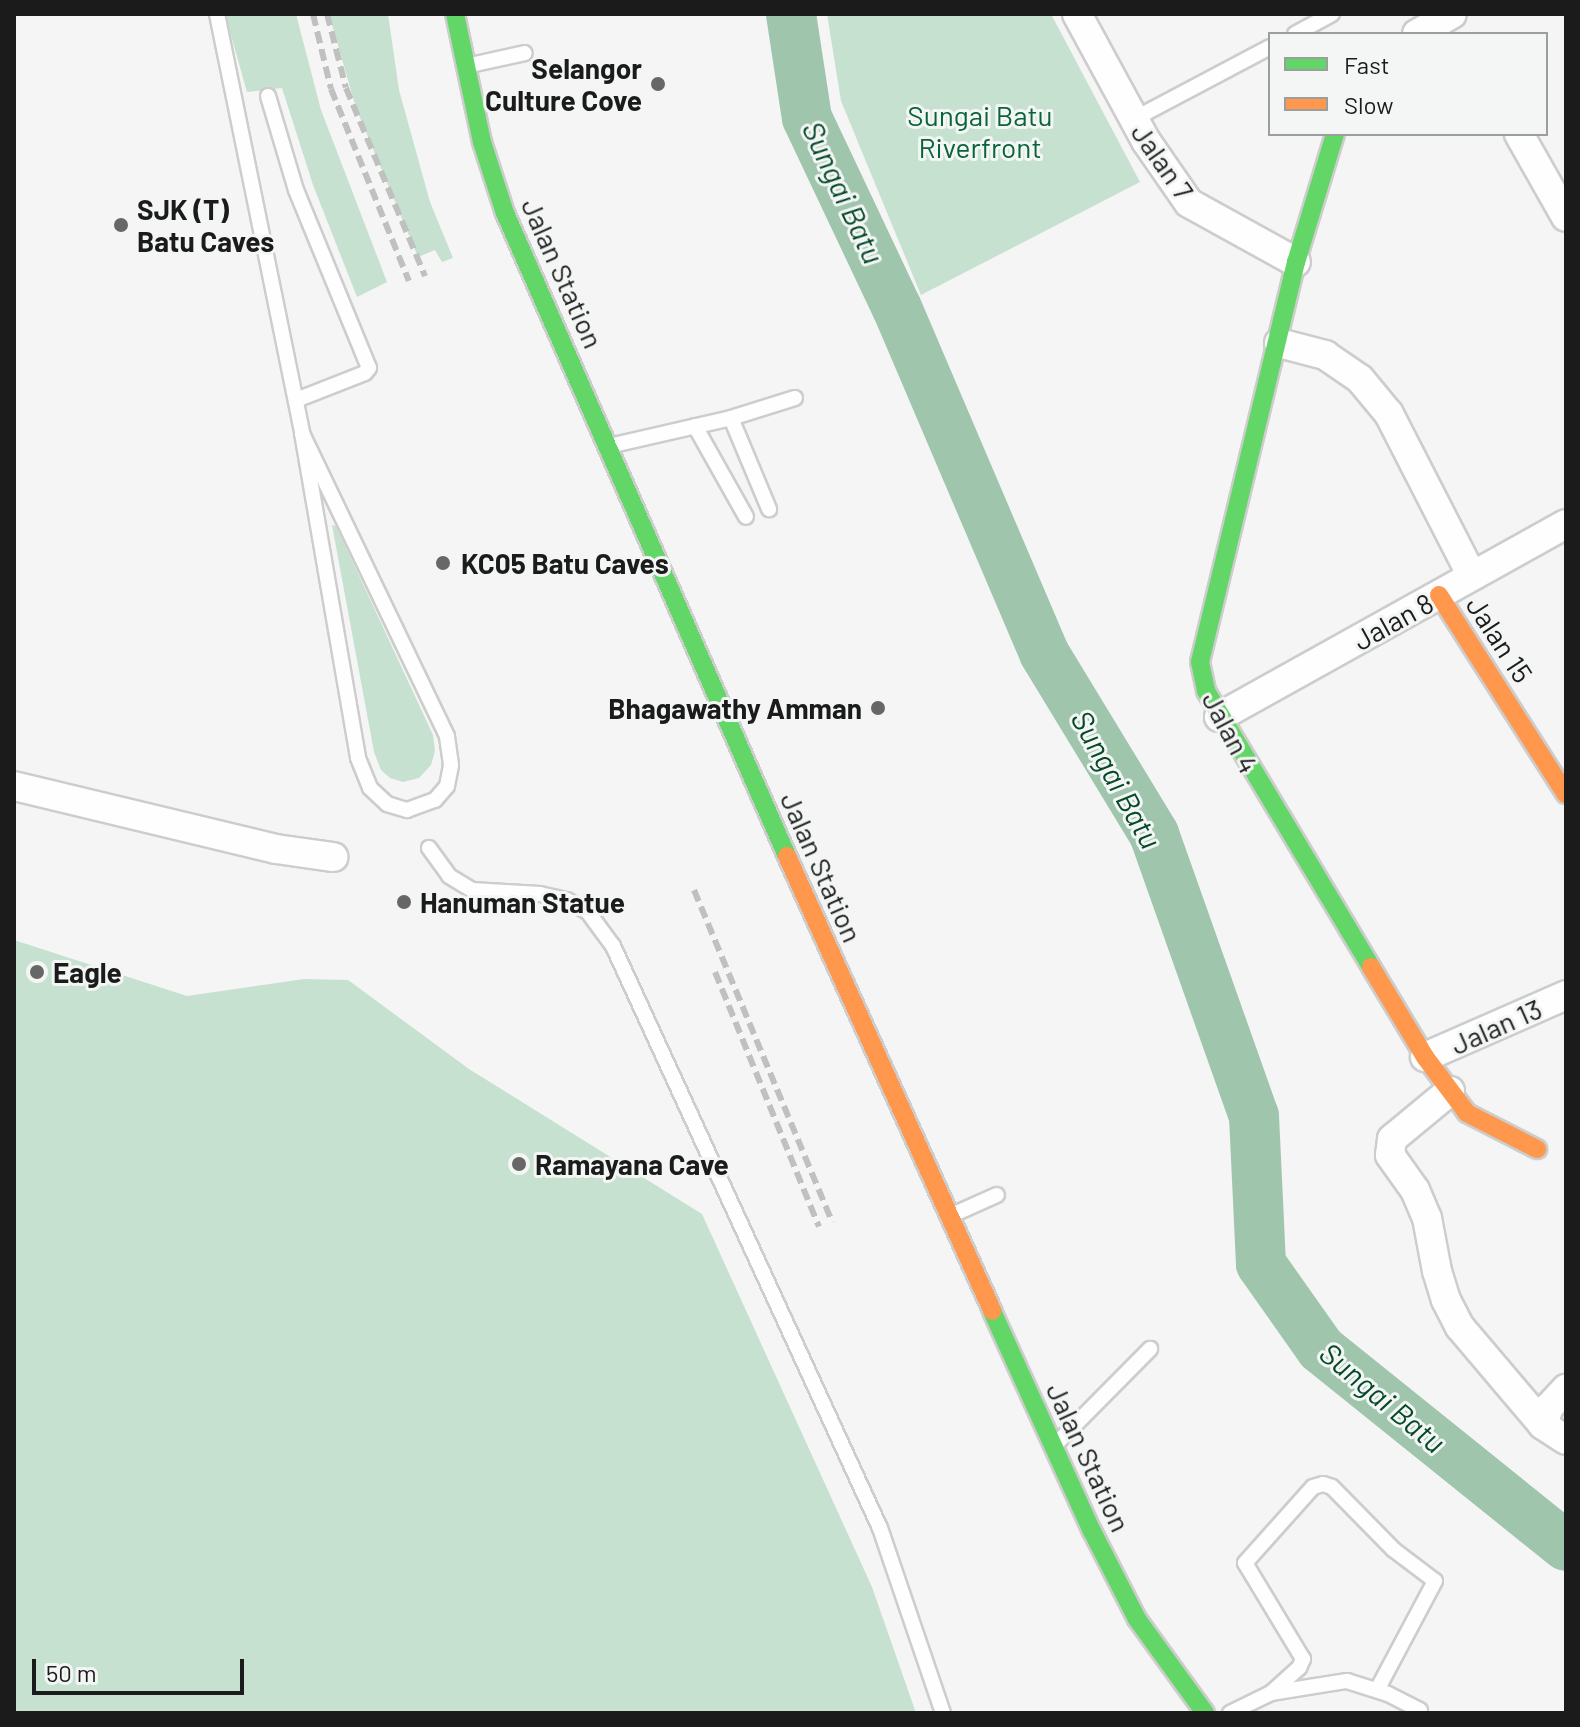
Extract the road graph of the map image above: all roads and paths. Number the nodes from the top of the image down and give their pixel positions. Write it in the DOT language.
graph roads {
  1 [pos="217,14"];
  2 [pos="455,14"];
  3 [pos="1077,14"];
  4 [pos="1332,14"];
  5 [pos="1452,14"];
  6 [pos="1299,32"];
  7 [pos="1420,32"];
  8 [pos="1462,32"];
  9 [pos="1268,48"];
  10 [pos="525,53"];
  11 [pos="466,66"];
  12 [pos="268,96"];
  13 [pos="1134,119"];
  14 [pos="1334,136"];
  15 [pos="1520,136"];
  16 [pos="1566,217"];
  17 [pos="1296,262"];
  18 [pos="1279,343"];
  19 [pos="795,398"];
  20 [pos="296,400"];
  21 [pos="731,418"];
  22 [pos="695,426"];
  23 [pos="302,433"];
  24 [pos="609,446"];
  25 [pos="769,509"];
  26 [pos="746,517"];
  27 [pos="1566,524"];
  28 [pos="1472,576"];
  29 [pos="1439,595"];
  30 [pos="1219,717"];
  31 [pos="14,786"];
  32 [pos="1566,794"];
  33 [pos="429,848"];
  34 [pos="333,857"];
  35 [pos="1566,995"];
  36 [pos="1425,1057"];
  37 [pos="1450,1091"];
  38 [pos="1537,1149"];
  39 [pos="997,1195"];
  40 [pos="948,1217"];
  41 [pos="1150,1349"];
  42 [pos="1566,1389"];
  43 [pos="1555,1433"];
  44 [pos="1053,1447"];
  45 [pos="1377,1690"];
  46 [pos="1271,1693"];
  47 [pos="1420,1710"];
  48 [pos="943,1713"];
  49 [pos="1205,1713"];
  50 [pos="1230,1713"];
  1 -- 20 [label="lane"];
  2 -- 11 [label="street, Jalan Station"];
  3 -- 13 [label="street, Jalan 7"];
  4 -- 6 [label="lane"];
  5 -- 7 [label="street"];
  5 -- 8 [label="street"];
  9 -- 13 [label="lane"];
  10 -- 11 [label="lane"];
  11 -- 24 [label="street, Jalan Station"];
  12 -- 20 [label="lane"];
  13 -- 17 [label="street, Jalan 7"];
  14 -- 17 [label="street, Jalan 4"];
  15 -- 16 [label="street"];
  17 -- 18 [label="street, Jalan 4"];
  18 -- 28 [label="street"];
  18 -- 30 [label="street, Jalan 4"];
  19 -- 21 [label="lane"];
  20 -- 23 [label="lane"];
  21 -- 22 [label="lane"];
  21 -- 25 [label="lane"];
  22 -- 24 [label="lane"];
  22 -- 26 [label="lane"];
  23 -- 23 [label="lane"];
  24 -- 40 [label="street, Jalan Station"];
  27 -- 28 [label="street, Jalan 8"];
  28 -- 29 [label="street, Jalan 8"];
  29 -- 30 [label="street, Jalan 8"];
  29 -- 32 [label="street, Jalan 15"];
  30 -- 36 [label="street, Jalan 4"];
  31 -- 34 [label="street"];
  33 -- 48 [label="lane"];
  35 -- 36 [label="street, Jalan 13"];
  36 -- 37 [label="street, Jalan 4"];
  37 -- 38 [label="street, Jalan 4"];
  37 -- 43 [label="street"];
  39 -- 40 [label="lane"];
  40 -- 44 [label="street, Jalan Station"];
  41 -- 44 [label="lane"];
  42 -- 43 [label="street"];
  44 -- 49 [label="street, Jalan Station"];
  45 -- 46 [label="lane"];
  45 -- 46 [label="lane"];
  45 -- 47 [label="lane"];
  46 -- 50 [label="lane"];
}
